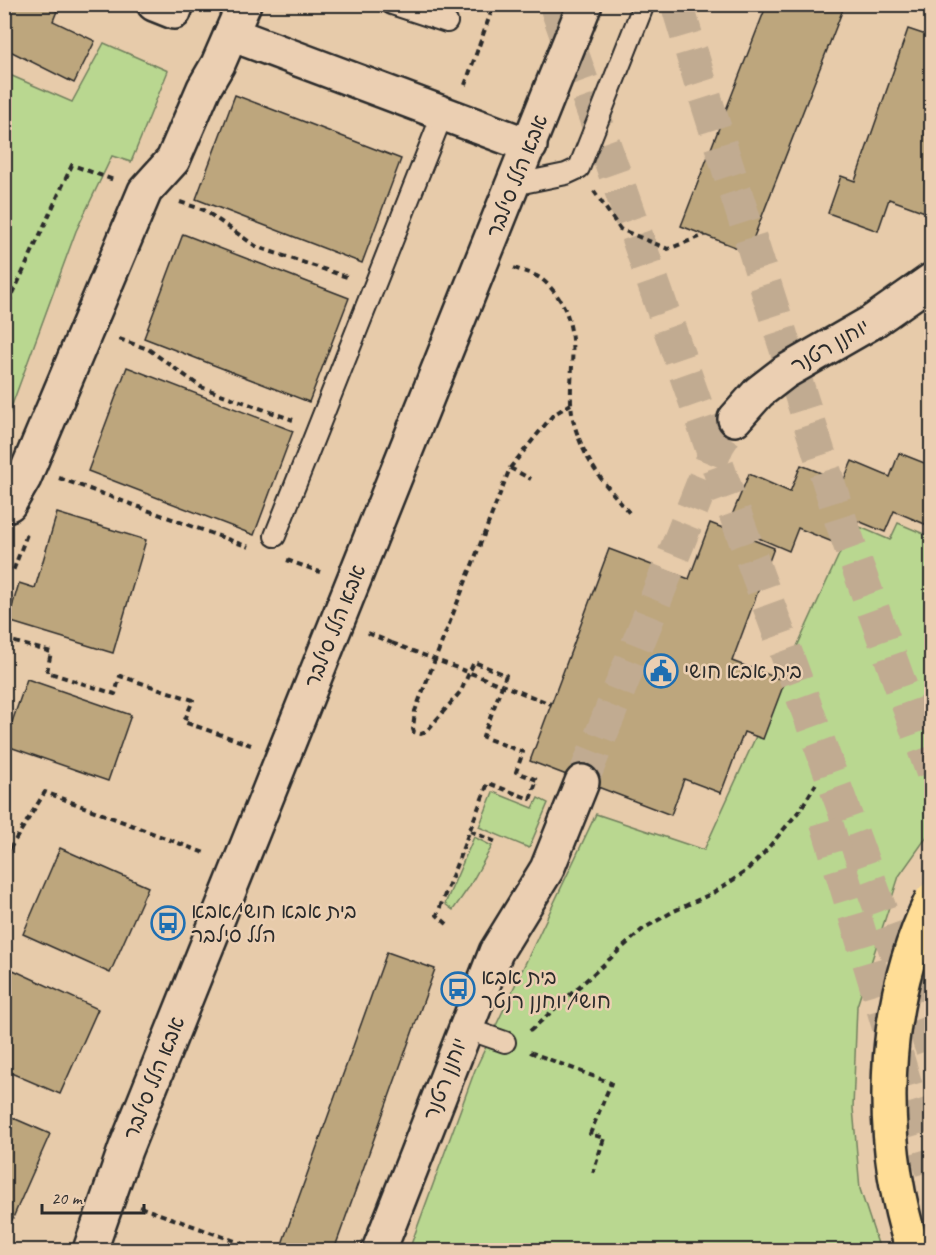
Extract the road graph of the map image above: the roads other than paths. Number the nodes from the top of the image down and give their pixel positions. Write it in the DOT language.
graph roads {
  1 [pos="154,4"];
  2 [pos="177,4"];
  3 [pos="244,4"];
  4 [pos="392,4"];
  5 [pos="585,4"];
  6 [pos="644,4"];
  7 [pos="447,22"];
  8 [pos="231,34"];
  9 [pos="443,113"];
  10 [pos="530,146"];
  11 [pos="513,185"];
  12 [pos="932,280"];
  13 [pos="735,419"];
  14 [pos="4,506"];
  15 [pos="275,536"];
  16 [pos="582,782"];
  17 [pos="932,899"];
  18 [pos="465,1028"];
  19 [pos="504,1042"];
  20 [pos="90,1251"];
  21 [pos="379,1251"];
  22 [pos="913,1251"];
  1 -- 2 [label="street"];
  3 -- 8 [label="street"];
  4 -- 7 [label="lane"];
  5 -- 10 [label="street, אבא הלל סילבר"];
  6 -- 11 [label="lane"];
  8 -- 9 [label="street"];
  8 -- 14 [label="street"];
  9 -- 10 [label="street"];
  9 -- 15 [label="lane"];
  10 -- 11 [label="street, אבא הלל סילבר"];
  11 -- 20 [label="street, אבא הלל סילבר"];
  12 -- 13 [label="street, יוחנן רטנר"];
  16 -- 18 [label="street, יוחנן רטנר"];
  17 -- 22 [label="highway, bridge"];
  18 -- 19 [label="lane"];
  18 -- 21 [label="street, יוחנן רטנר"];
}
